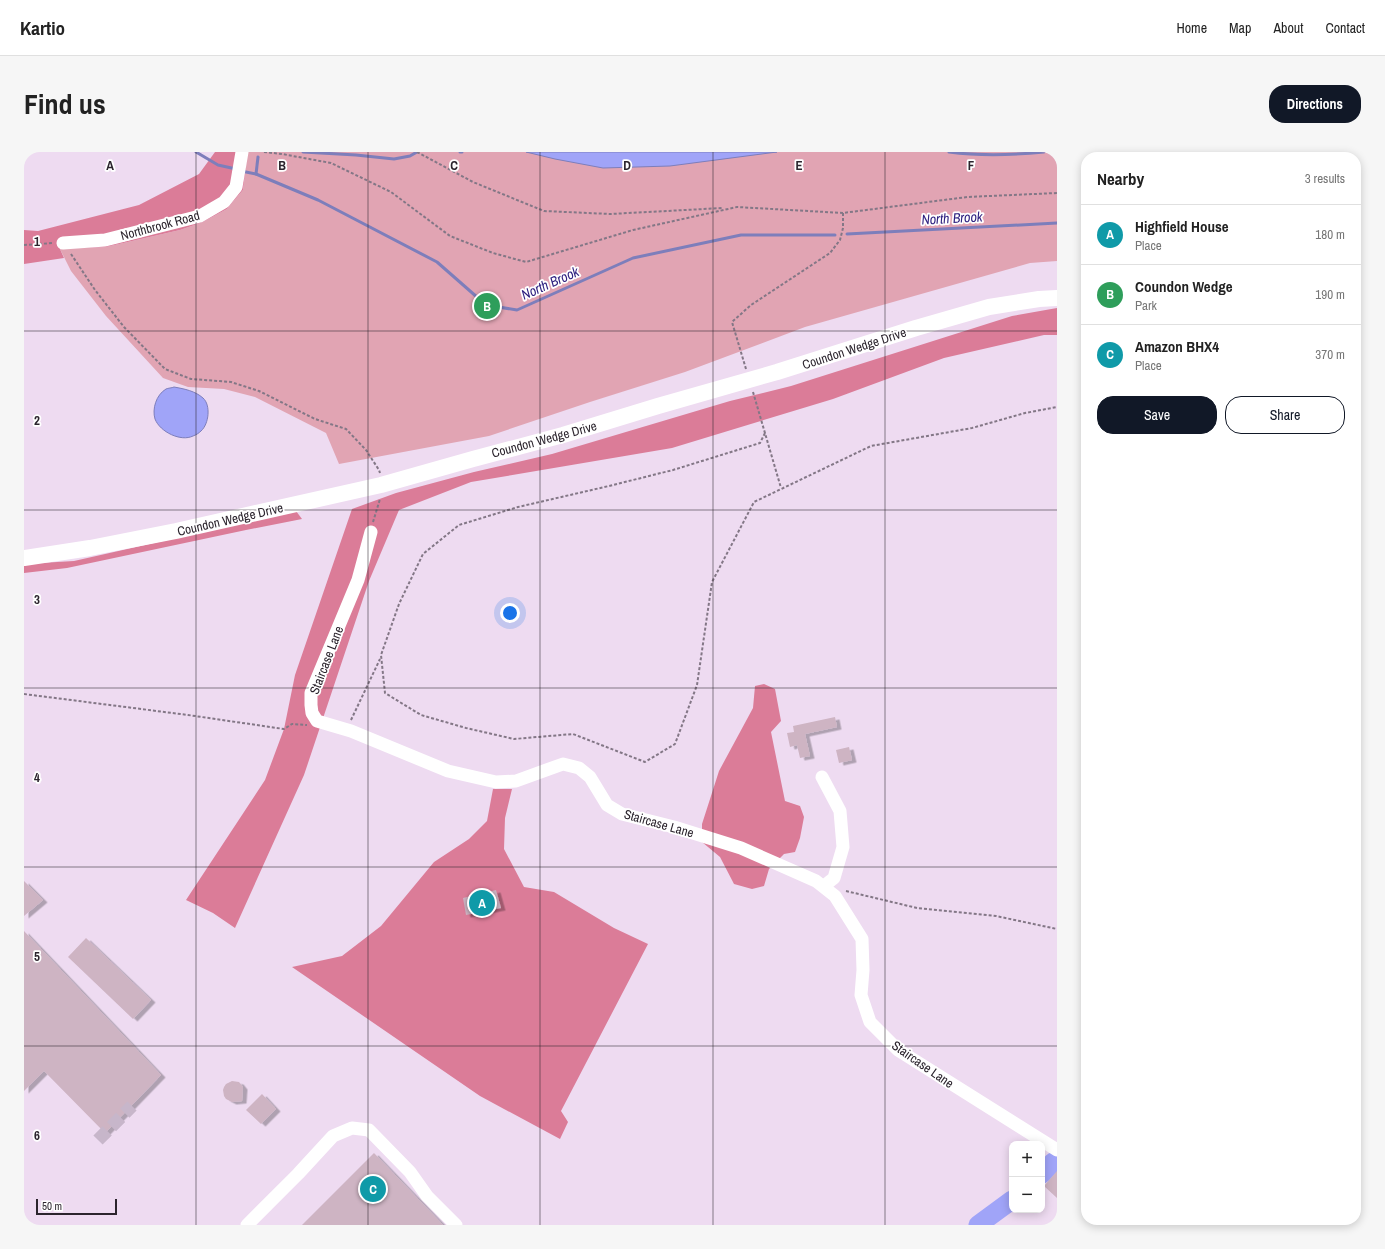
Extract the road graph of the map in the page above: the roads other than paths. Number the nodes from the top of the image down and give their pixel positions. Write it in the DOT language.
graph roads {
  1 [pos="242,152"];
  2 [pos="63,243"];
  3 [pos="1057,298"];
  4 [pos="371,532"];
  5 [pos="24,558"];
  6 [pos="822,777"];
  7 [pos="824,886"];
  8 [pos="1057,1150"];
  9 [pos="247,1225"];
  10 [pos="456,1225"];
  1 -- 2 [label="street, Northbrook Road"];
  3 -- 5 [label="main road, Coundon Wedge Drive"];
  4 -- 7 [label="street, Staircase Lane"];
  6 -- 7 [label="street"];
  7 -- 8 [label="street, Staircase Lane"];
  9 -- 10 [label="street"];
}
